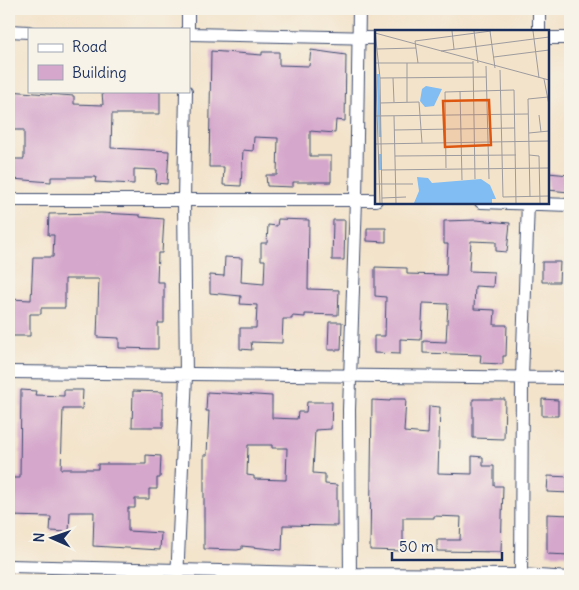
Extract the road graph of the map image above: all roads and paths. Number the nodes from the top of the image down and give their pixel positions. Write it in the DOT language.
graph roads {
  1 [pos="188,9"];
  2 [pos="359,9"];
  3 [pos="539,9"];
  4 [pos="188,28"];
  5 [pos="538,30"];
  6 [pos="9,31"];
  7 [pos="28,32"];
  8 [pos="190,34"];
  9 [pos="358,38"];
  10 [pos="375,38"];
  11 [pos="549,38"];
  12 [pos="570,38"];
  13 [pos="186,92"];
  14 [pos="356,199"];
  15 [pos="9,200"];
  16 [pos="184,200"];
  17 [pos="375,200"];
  18 [pos="527,204"];
  19 [pos="548,204"];
  20 [pos="570,205"];
  21 [pos="9,372"];
  22 [pos="186,375"];
  23 [pos="350,376"];
  24 [pos="522,378"];
  25 [pos="570,378"];
  26 [pos="9,566"];
  27 [pos="177,576"];
  28 [pos="350,578"];
  29 [pos="522,578"];
  30 [pos="570,578"];
  1 -- 4 [label="street"];
  2 -- 9 [label="street"];
  3 -- 5 [label="street"];
  6 -- 7 [label="street"];
  8 -- 9 [label="street"];
  9 -- 10 [label="street"];
  9 -- 14 [label="street"];
  11 -- 12 [label="street"];
  13 -- 16 [label="street"];
  14 -- 16 [label="street"];
  14 -- 17 [label="street"];
  14 -- 23 [label="street"];
  15 -- 16 [label="street"];
  16 -- 22 [label="street"];
  18 -- 24 [label="street"];
  19 -- 20 [label="street"];
  21 -- 22 [label="street"];
  22 -- 23 [label="street"];
  22 -- 27 [label="street"];
  23 -- 24 [label="street"];
  23 -- 28 [label="street"];
  24 -- 25 [label="street"];
  24 -- 29 [label="street"];
  26 -- 27 [label="street"];
  27 -- 28 [label="street"];
  28 -- 29 [label="street"];
  29 -- 30 [label="street"];
}
